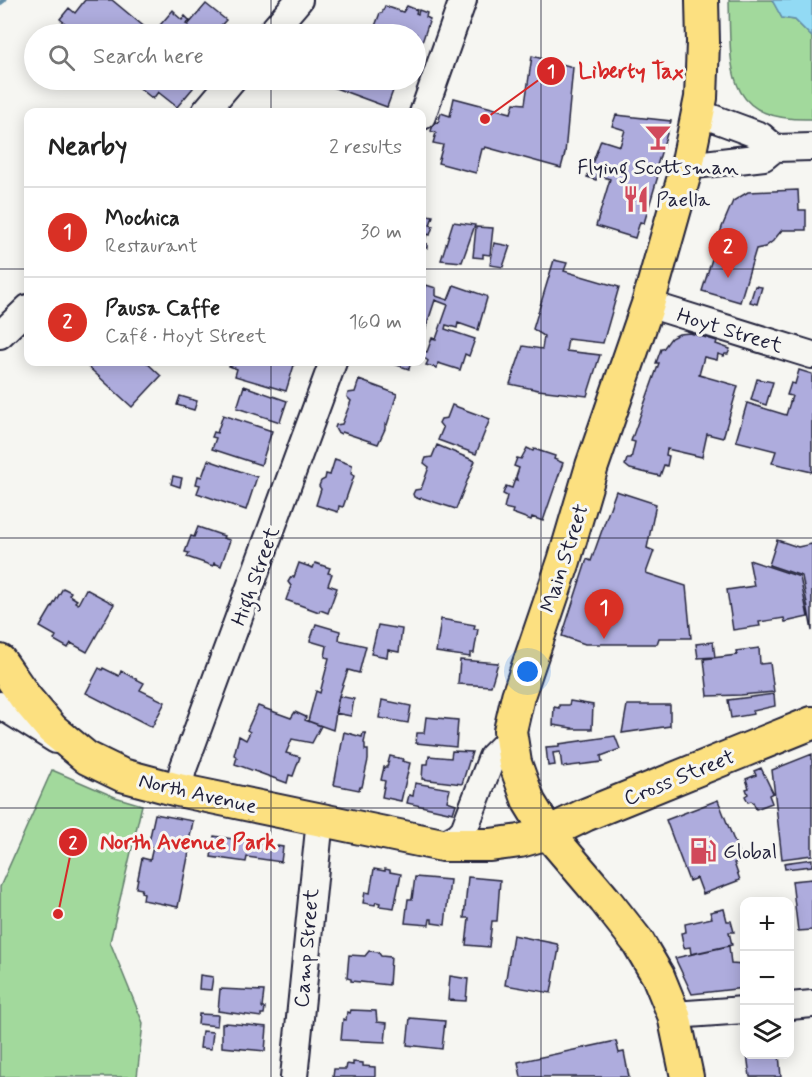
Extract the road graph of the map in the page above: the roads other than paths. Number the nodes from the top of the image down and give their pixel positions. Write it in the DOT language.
graph roads {
  1 [pos="299,0"];
  2 [pos="463,0"];
  3 [pos="702,0"];
  4 [pos="279,24"];
  5 [pos="224,90"];
  6 [pos="208,108"];
  7 [pos="425,108"];
  8 [pos="699,113"];
  9 [pos="812,147"];
  10 [pos="775,148"];
  11 [pos="687,166"];
  12 [pos="648,304"];
  13 [pos="24,312"];
  14 [pos="0,335"];
  15 [pos="812,355"];
  16 [pos="332,366"];
  17 [pos="0,661"];
  18 [pos="0,705"];
  19 [pos="812,723"];
  20 [pos="510,739"];
  21 [pos="87,758"];
  22 [pos="178,790"];
  23 [pos="320,819"];
  24 [pos="548,833"];
  25 [pos="442,845"];
  26 [pos="812,1004"];
  27 [pos="794,1006"];
  28 [pos="740,1010"];
  29 [pos="674,1016"];
  30 [pos="294,1077"];
  31 [pos="687,1077"];
  1 -- 4 [label="street"];
  2 -- 7 [label="street"];
  3 -- 8 [label="main road, Main Street"];
  5 -- 6 [label="street"];
  8 -- 10 [label="street"];
  8 -- 11 [label="main road, Main Street"];
  9 -- 10 [label="street"];
  10 -- 11 [label="street"];
  11 -- 12 [label="main road, Main Street"];
  12 -- 15 [label="street, Hoyt Street"];
  12 -- 20 [label="main road, Main Street"];
  13 -- 14 [label="street"];
  16 -- 22 [label="street, High Street"];
  17 -- 21 [label="main road, North Avenue"];
  18 -- 21 [label="street"];
  19 -- 24 [label="main road, Cross Street"];
  20 -- 24 [label="main road, Main Street"];
  20 -- 25 [label="street"];
  21 -- 22 [label="main road, North Avenue"];
  22 -- 23 [label="main road, North Avenue"];
  23 -- 25 [label="main road, North Avenue"];
  23 -- 30 [label="street, Camp Street"];
  24 -- 25 [label="main road, North Avenue"];
  24 -- 29 [label="main road, Main Street"];
  26 -- 27 [label="street"];
  28 -- 29 [label="street"];
  29 -- 31 [label="main road, Main Street"];
}
